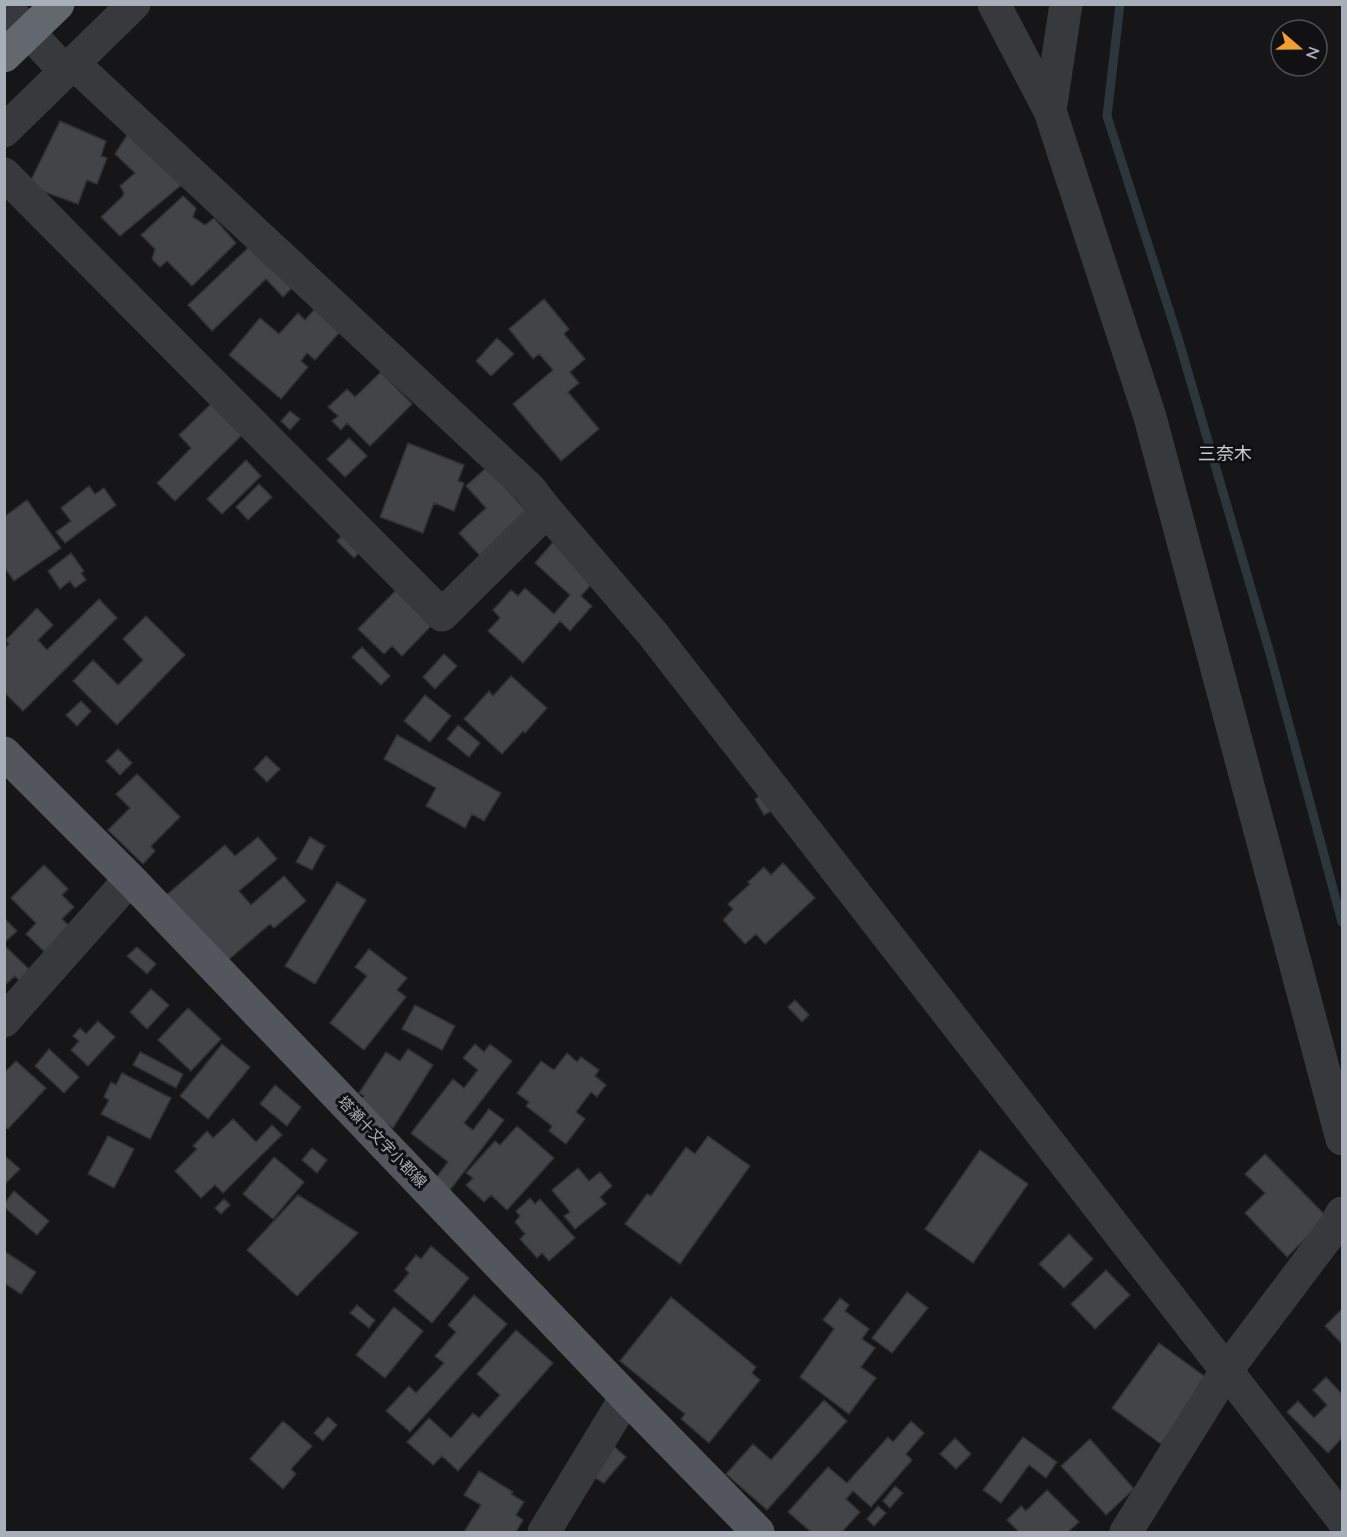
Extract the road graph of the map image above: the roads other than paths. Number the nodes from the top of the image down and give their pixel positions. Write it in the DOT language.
graph roads {
  1 [pos="58,4"];
  2 [pos="134,4"];
  3 [pos="994,4"];
  4 [pos="1066,4"];
  5 [pos="4,6"];
  6 [pos="29,32"];
  7 [pos="4,56"];
  8 [pos="69,67"];
  9 [pos="1050,111"];
  10 [pos="4,132"];
  11 [pos="4,174"];
  12 [pos="547,511"];
  13 [pos="4,753"];
  14 [pos="130,879"];
  15 [pos="4,1021"];
  16 [pos="1342,1139"];
  17 [pos="1340,1226"];
  18 [pos="1226,1371"];
  19 [pos="626,1397"];
  20 [pos="1342,1519"];
  21 [pos="544,1533"];
  22 [pos="758,1533"];
  23 [pos="1126,1533"];
  1 -- 6 [label="highway"];
  2 -- 8 [label="street"];
  3 -- 9 [label="street"];
  4 -- 9 [label="street"];
  5 -- 6 [label="street"];
  6 -- 7 [label="highway"];
  6 -- 8 [label="street"];
  8 -- 10 [label="street"];
  8 -- 12 [label="street"];
  9 -- 16 [label="street"];
  11 -- 12 [label="street"];
  12 -- 18 [label="street"];
  13 -- 14 [label="main road, 塔瀬十文字小郡線"];
  14 -- 15 [label="street"];
  14 -- 19 [label="main road, 塔瀬十文字小郡線"];
  17 -- 18 [label="street"];
  18 -- 20 [label="street"];
  18 -- 23 [label="street"];
  19 -- 21 [label="street"];
  19 -- 22 [label="main road, 塔瀬十文字小郡線"];
}
